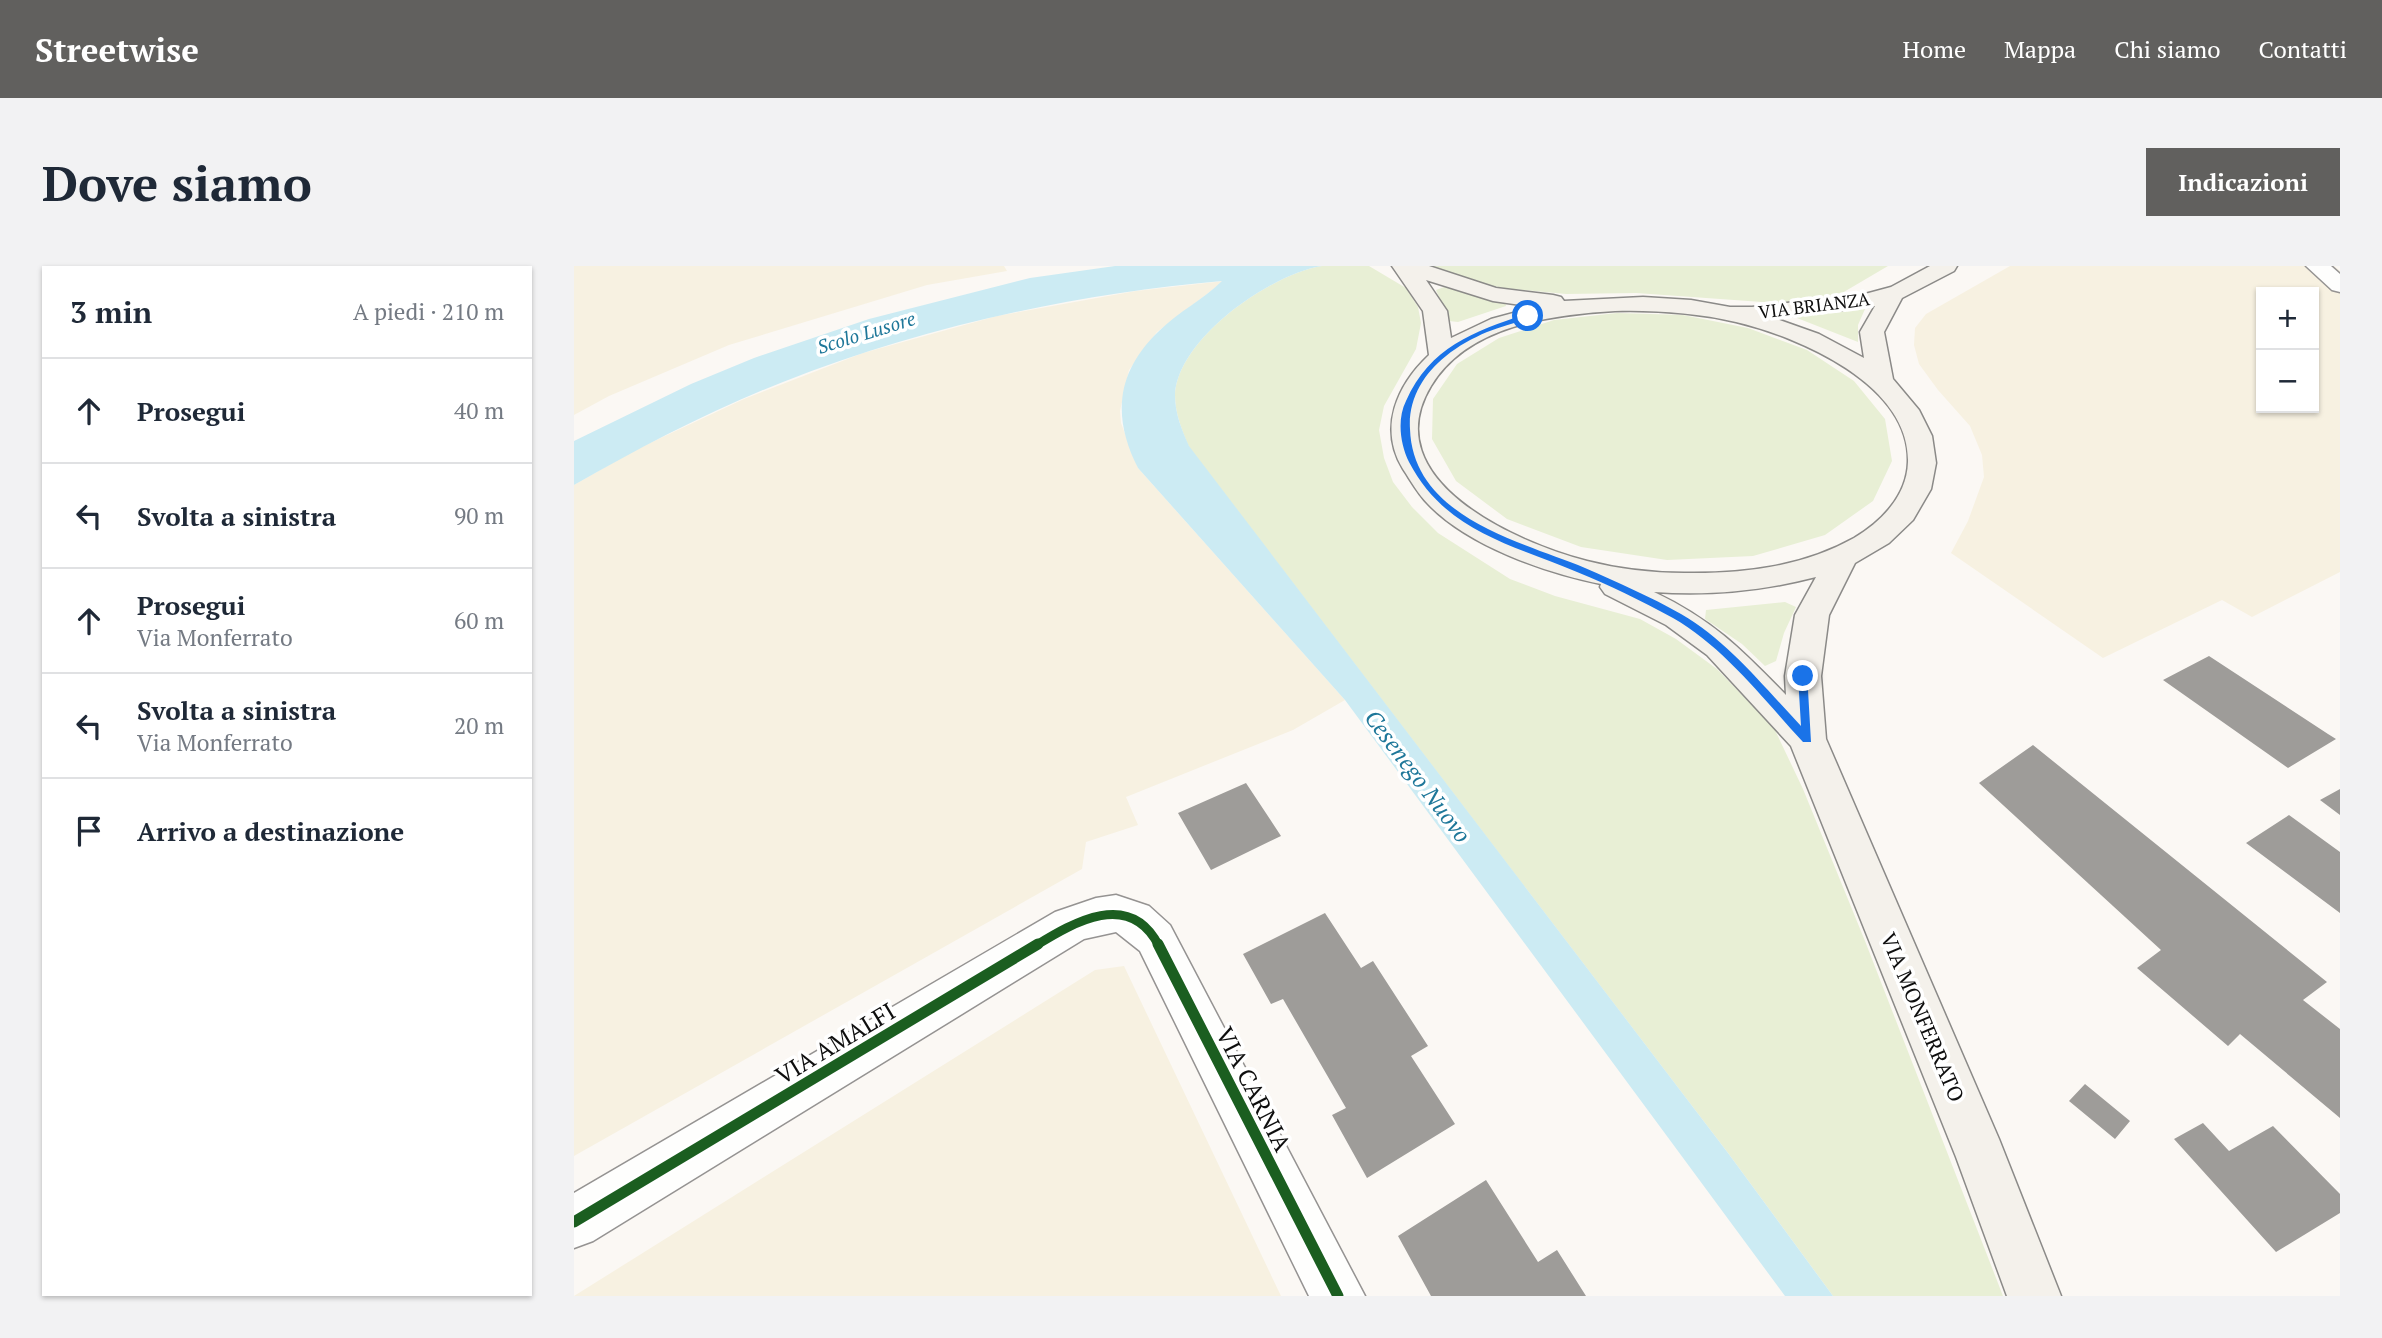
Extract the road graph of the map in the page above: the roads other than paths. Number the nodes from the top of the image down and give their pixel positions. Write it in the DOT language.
graph roads {
  1 [pos="1405,266"];
  2 [pos="1946,266"];
  3 [pos="2317,266"];
  4 [pos="2340,285"];
  5 [pos="1893,294"];
  6 [pos="1583,306"];
  7 [pos="1734,314"];
  8 [pos="1442,356"];
  9 [pos="1880,381"];
  10 [pos="1843,556"];
  11 [pos="1583,571"];
  12 [pos="1807,739"];
  13 [pos="1122,913"];
  14 [pos="574,1222"];
  15 [pos="1338,1296"];
  16 [pos="2034,1296"];
  1 -- 6 [label="main road"];
  1 -- 8 [label="main road"];
  2 -- 5 [label="main road, VIA BRIANZA"];
  3 -- 4 [label="street"];
  5 -- 7 [label="main road, VIA BRIANZA"];
  5 -- 9 [label="main road, VIA BRIANZA"];
  6 -- 7 [label="main road"];
  6 -- 8 [label="main road"];
  7 -- 9 [label="main road"];
  8 -- 11 [label="main road"];
  9 -- 10 [label="main road"];
  10 -- 11 [label="main road"];
  10 -- 12 [label="main road, VIA MONFERRATO"];
  11 -- 12 [label="main road, VIA MONFERRATO"];
  12 -- 16 [label="main road, VIA MONFERRATO"];
  13 -- 14 [label="street, VIA AMALFI"];
  13 -- 15 [label="street, VIA CARNIA"];
}
